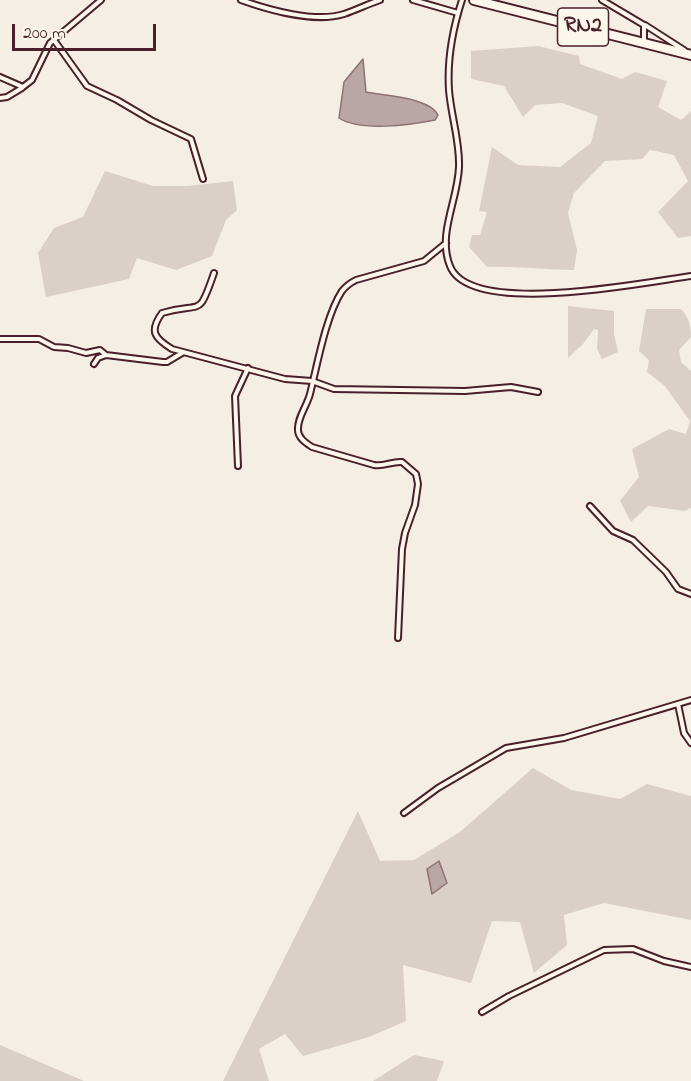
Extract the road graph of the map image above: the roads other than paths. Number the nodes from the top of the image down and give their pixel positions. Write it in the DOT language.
graph roads {
  1 [pos="101,0"];
  2 [pos="241,0"];
  3 [pos="380,0"];
  4 [pos="413,0"];
  5 [pos="462,0"];
  6 [pos="474,0"];
  7 [pos="602,0"];
  8 [pos="458,13"];
  9 [pos="644,25"];
  10 [pos="54,40"];
  11 [pos="644,43"];
  12 [pos="691,54"];
  13 [pos="0,77"];
  14 [pos="23,87"];
  15 [pos="0,99"];
  16 [pos="203,179"];
  17 [pos="446,243"];
  18 [pos="214,273"];
  19 [pos="691,276"];
  20 [pos="0,339"];
  21 [pos="182,353"];
  22 [pos="106,355"];
  23 [pos="94,364"];
  24 [pos="248,368"];
  25 [pos="312,381"];
  26 [pos="538,392"];
  27 [pos="238,466"];
  28 [pos="590,506"];
  29 [pos="691,594"];
  30 [pos="398,638"];
  31 [pos="691,700"];
  32 [pos="678,704"];
  33 [pos="691,743"];
  34 [pos="404,813"];
  35 [pos="691,967"];
  36 [pos="482,1012"];
  1 -- 10 [label="street"];
  2 -- 3 [label="street"];
  4 -- 8 [label="street"];
  5 -- 8 [label="street"];
  6 -- 11 [label="highway, RN2"];
  7 -- 9 [label="street"];
  8 -- 17 [label="street"];
  9 -- 11 [label="street"];
  9 -- 12 [label="street"];
  10 -- 14 [label="street"];
  10 -- 16 [label="street"];
  11 -- 12 [label="highway, RN2"];
  13 -- 14 [label="street"];
  14 -- 15 [label="street"];
  17 -- 19 [label="street"];
  17 -- 25 [label="street"];
  18 -- 21 [label="street"];
  20 -- 22 [label="street"];
  21 -- 22 [label="street"];
  21 -- 24 [label="street"];
  22 -- 23 [label="street"];
  24 -- 25 [label="street"];
  24 -- 27 [label="street"];
  25 -- 26 [label="street"];
  25 -- 30 [label="street"];
  28 -- 29 [label="street"];
  31 -- 32 [label="street"];
  32 -- 33 [label="street"];
  32 -- 34 [label="street"];
  35 -- 36 [label="street"];
}
